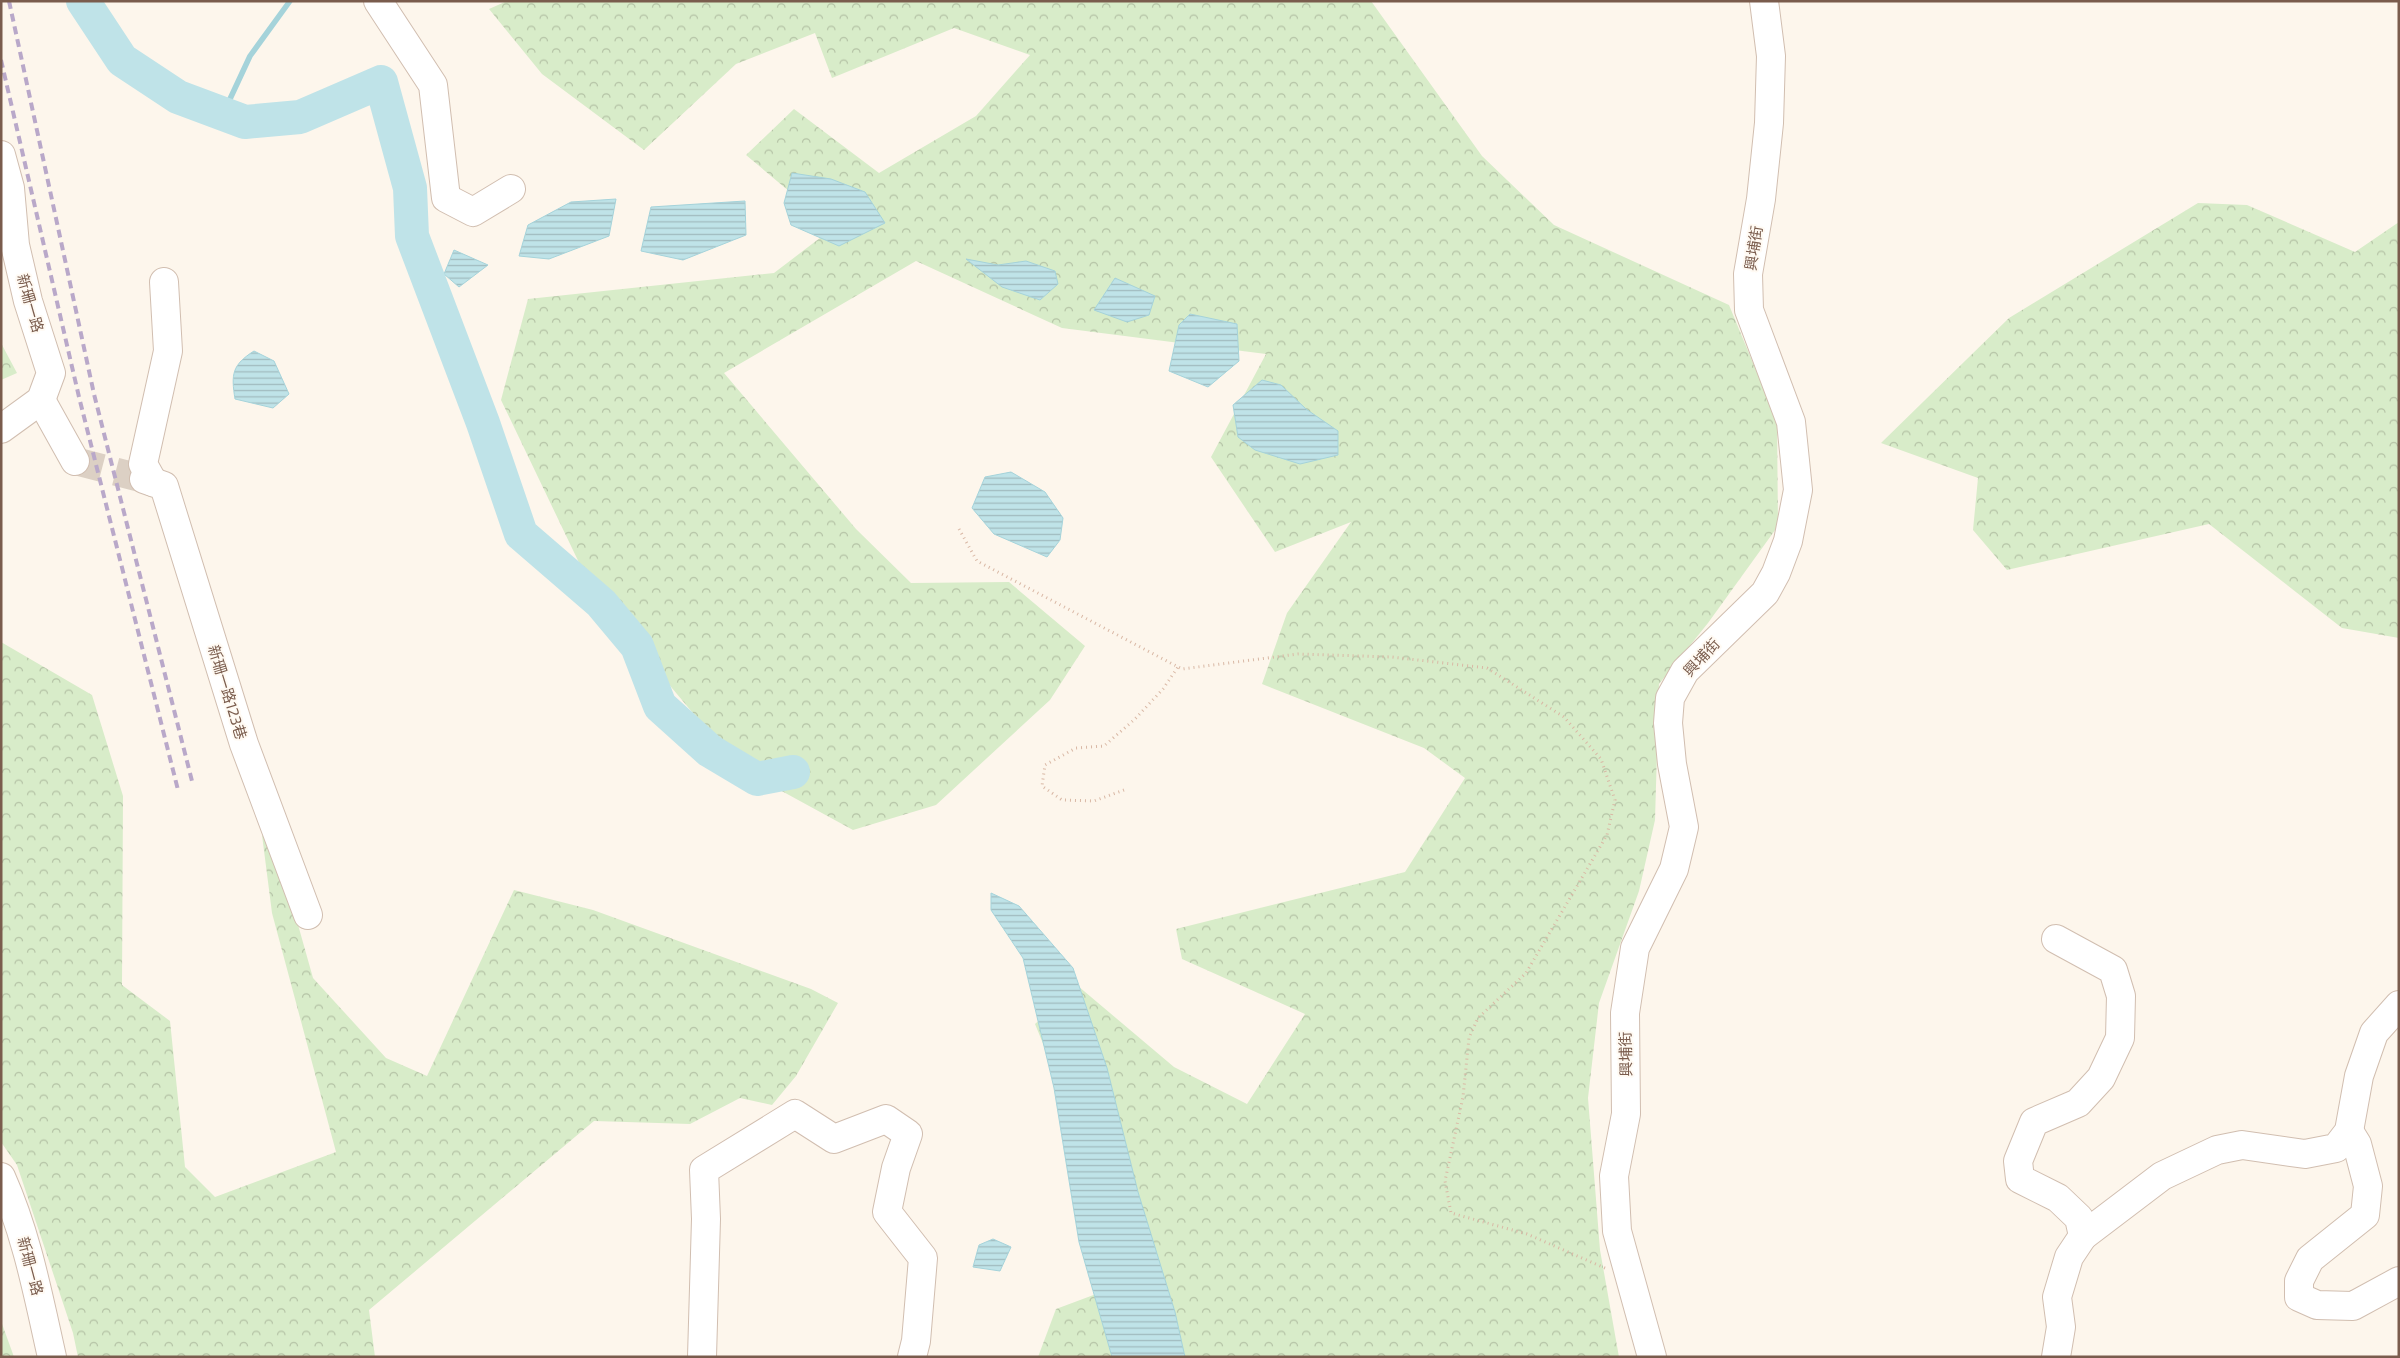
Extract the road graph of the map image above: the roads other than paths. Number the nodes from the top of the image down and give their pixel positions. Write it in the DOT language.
graph roads {
  1 [pos="378,1"];
  2 [pos="1764,1"];
  3 [pos="1,155"];
  4 [pos="511,188"];
  5 [pos="164,282"];
  6 [pos="41,400"];
  7 [pos="1,430"];
  8 [pos="75,462"];
  9 [pos="308,916"];
  10 [pos="2056,939"];
  11 [pos="2399,1005"];
  12 [pos="2348,1131"];
  13 [pos="1,1177"];
  14 [pos="2083,1236"];
  15 [pos="2399,1281"];
  16 [pos="52,1357"];
  17 [pos="702,1357"];
  18 [pos="912,1357"];
  19 [pos="1652,1357"];
  20 [pos="2056,1357"];
  1 -- 4 [label="street"];
  2 -- 19 [label="street, 興埔街"];
  3 -- 6 [label="street, 新珊一路"];
  5 -- 9 [label="street, 新珊一路123巷"];
  6 -- 7 [label="street"];
  6 -- 8 [label="street"];
  10 -- 14 [label="street"];
  11 -- 12 [label="street"];
  12 -- 14 [label="street"];
  12 -- 15 [label="street"];
  13 -- 16 [label="street, 新珊一路"];
  14 -- 20 [label="street"];
  17 -- 18 [label="street"];
}
